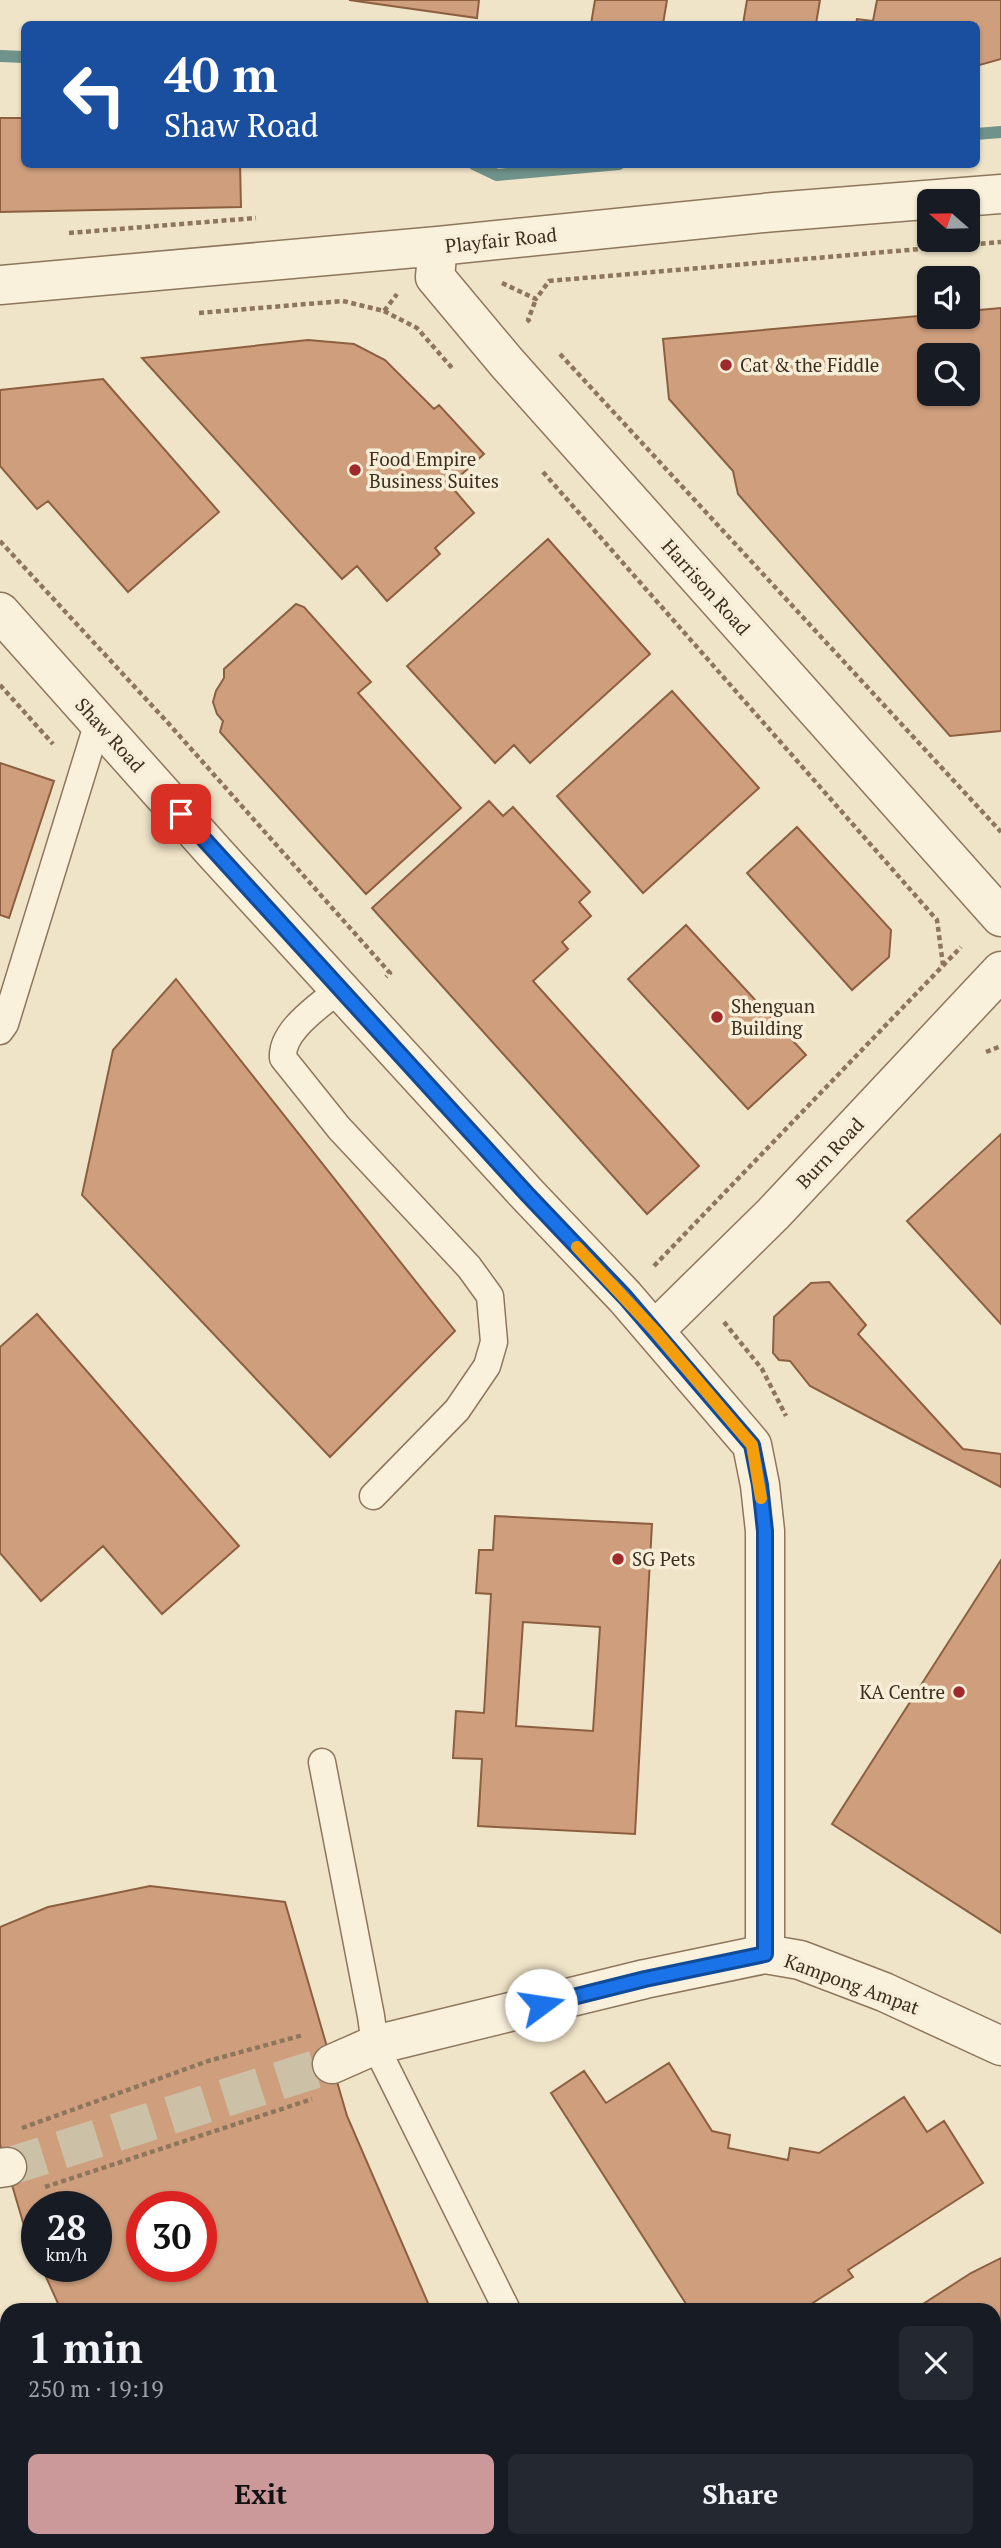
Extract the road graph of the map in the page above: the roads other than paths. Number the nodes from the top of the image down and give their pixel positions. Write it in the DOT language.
graph roads {
  1 [pos="1001,194"];
  2 [pos="438,246"];
  3 [pos="0,285"];
  4 [pos="0,612"];
  5 [pos="98,723"];
  6 [pos="999,915"];
  7 [pos="1001,971"];
  8 [pos="348,999"];
  9 [pos="0,1031"];
  10 [pos="655,1331"];
  11 [pos="373,1496"];
  12 [pos="322,1762"];
  13 [pos="765,1954"];
  14 [pos="375,2045"];
  15 [pos="1001,2046"];
  16 [pos="332,2064"];
  17 [pos="504,2303"];
  1 -- 2 [label="street, Playfair Road"];
  2 -- 3 [label="street, Playfair Road"];
  2 -- 6 [label="street, Harrison Road"];
  4 -- 5 [label="street, Shaw Road"];
  5 -- 8 [label="street, Shaw Road"];
  5 -- 9 [label="lane"];
  7 -- 10 [label="street, Burn Road"];
  8 -- 10 [label="street, Shaw Road"];
  8 -- 11 [label="lane"];
  10 -- 13 [label="street, Shaw Road"];
  12 -- 14 [label="lane"];
  13 -- 14 [label="street, Kampong Ampat"];
  13 -- 15 [label="street, Kampong Ampat"];
  14 -- 16 [label="street, Kampong Ampat"];
  14 -- 17 [label="lane"];
}
